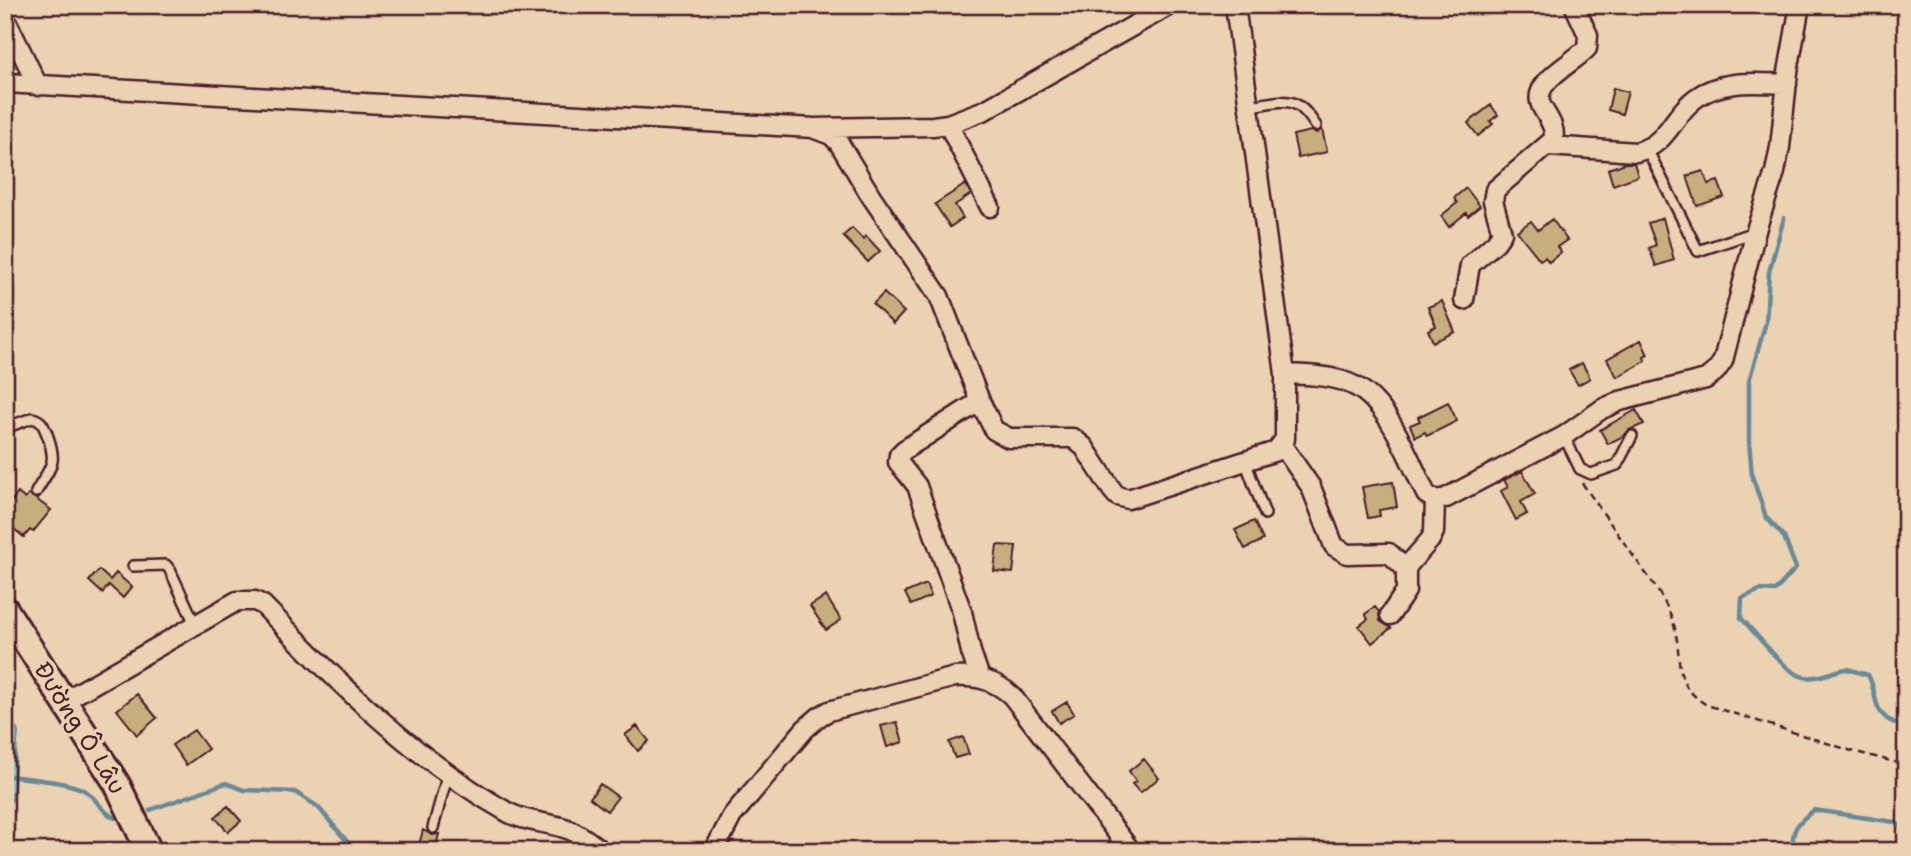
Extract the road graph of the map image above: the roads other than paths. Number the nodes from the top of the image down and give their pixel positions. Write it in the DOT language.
graph roads {
  1 [pos="1170,5"];
  2 [pos="1235,5"];
  3 [pos="1574,5"];
  4 [pos="1800,5"];
  5 [pos="5,18"];
  6 [pos="5,83"];
  7 [pos="1787,84"];
  8 [pos="38,86"];
  9 [pos="1250,106"];
  10 [pos="948,124"];
  11 [pos="1316,126"];
  12 [pos="814,128"];
  13 [pos="1549,146"];
  14 [pos="1647,149"];
  15 [pos="990,207"];
  16 [pos="1755,232"];
  17 [pos="1464,300"];
  18 [pos="1285,374"];
  19 [pos="980,401"];
  20 [pos="5,428"];
  21 [pos="1564,436"];
  22 [pos="1632,436"];
  23 [pos="1282,445"];
  24 [pos="1245,461"];
  25 [pos="36,492"];
  26 [pos="1435,500"];
  27 [pos="1265,514"];
  28 [pos="133,566"];
  29 [pos="1406,569"];
  30 [pos="5,609"];
  31 [pos="1391,615"];
  32 [pos="195,624"];
  33 [pos="980,678"];
  34 [pos="64,701"];
  35 [pos="448,773"];
  36 [pos="433,828"];
  37 [pos="149,851"];
  38 [pos="602,851"];
  39 [pos="715,851"];
  40 [pos="1131,851"];
  1 -- 10 [label="street"];
  2 -- 9 [label="street"];
  3 -- 13 [label="street"];
  4 -- 7 [label="street"];
  5 -- 8 [label="street"];
  6 -- 8 [label="street"];
  7 -- 14 [label="street"];
  7 -- 16 [label="street"];
  8 -- 12 [label="street"];
  9 -- 11 [label="lane"];
  9 -- 18 [label="street"];
  10 -- 12 [label="street"];
  10 -- 15 [label="street"];
  12 -- 19 [label="street"];
  13 -- 14 [label="street"];
  13 -- 17 [label="street"];
  14 -- 16 [label="lane"];
  16 -- 21 [label="street"];
  18 -- 23 [label="street"];
  18 -- 26 [label="street"];
  19 -- 24 [label="street"];
  19 -- 33 [label="street"];
  20 -- 25 [label="lane"];
  21 -- 22 [label="lane"];
  21 -- 26 [label="street"];
  23 -- 24 [label="street"];
  23 -- 29 [label="street"];
  24 -- 27 [label="lane"];
  26 -- 29 [label="street"];
  28 -- 32 [label="lane"];
  29 -- 31 [label="street"];
  30 -- 34 [label="main road, Đường Ô Lâu"];
  32 -- 34 [label="street"];
  32 -- 35 [label="street"];
  33 -- 39 [label="street"];
  33 -- 40 [label="street"];
  34 -- 37 [label="main road, Đường Ô Lâu"];
  35 -- 36 [label="lane"];
  35 -- 38 [label="street"];
}
